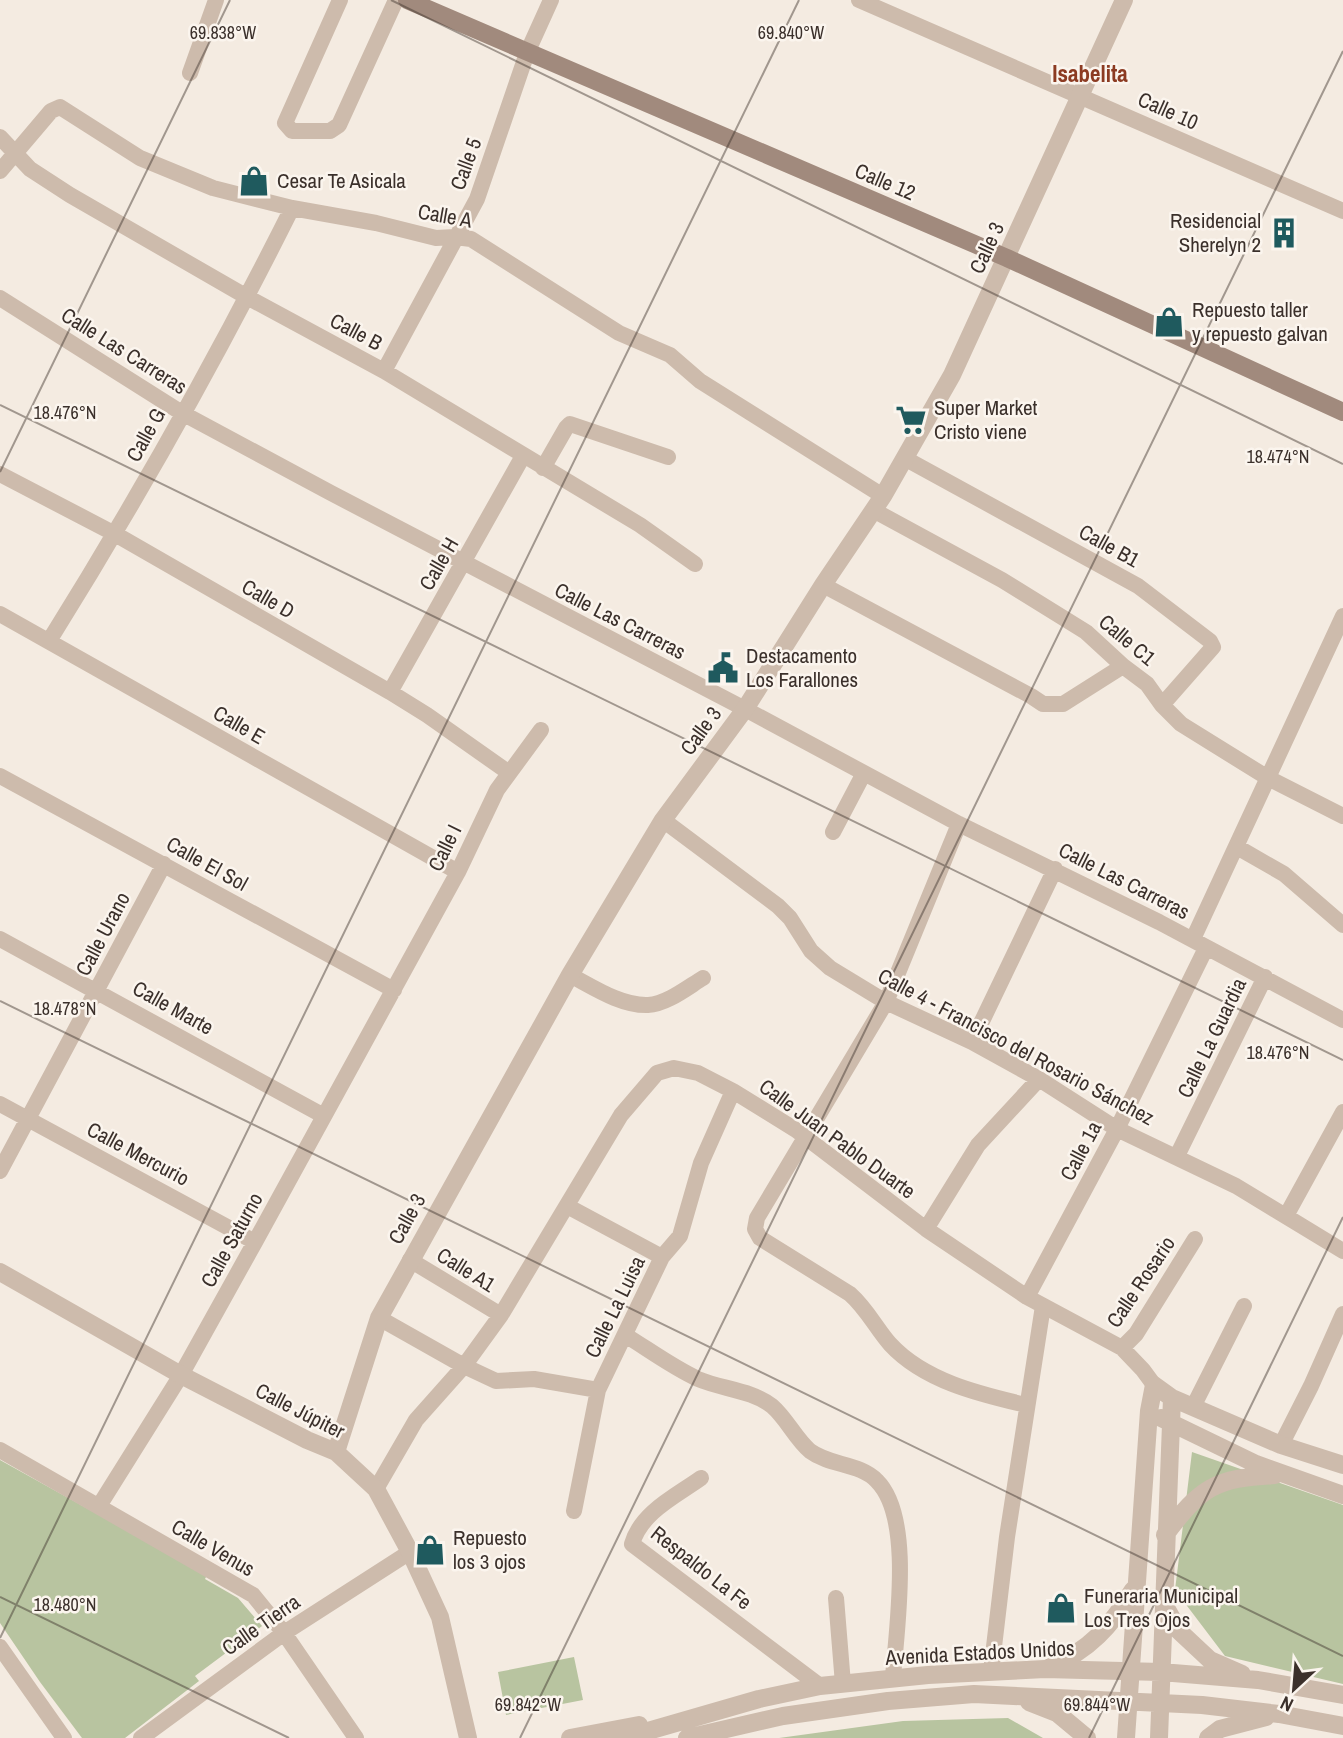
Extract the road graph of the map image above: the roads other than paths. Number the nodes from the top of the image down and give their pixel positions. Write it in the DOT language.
graph roads {
  1 [pos="216,0"];
  2 [pos="340,0"];
  3 [pos="396,0"];
  4 [pos="407,0"];
  5 [pos="551,0"];
  6 [pos="859,0"];
  7 [pos="1124,0"];
  8 [pos="527,53"];
  9 [pos="190,73"];
  10 [pos="1082,96"];
  11 [pos="0,137"];
  12 [pos="15,155"];
  13 [pos="0,171"];
  14 [pos="292,208"];
  15 [pos="1343,211"];
  16 [pos="455,237"];
  17 [pos="1007,258"];
  18 [pos="247,297"];
  19 [pos="0,298"];
  20 [pos="383,371"];
  21 [pos="183,412"];
  22 [pos="1343,412"];
  23 [pos="523,456"];
  24 [pos="668,457"];
  25 [pos="906,459"];
  26 [pos="543,468"];
  27 [pos="0,474"];
  28 [pos="878,503"];
  29 [pos="115,534"];
  30 [pos="464,564"];
  31 [pos="695,564"];
  32 [pos="823,586"];
  33 [pos="0,614"];
  34 [pos="1343,616"];
  35 [pos="49,641"];
  36 [pos="1338,643"];
  37 [pos="1123,666"];
  38 [pos="390,692"];
  39 [pos="1162,705"];
  40 [pos="745,709"];
  41 [pos="541,730"];
  42 [pos="508,772"];
  43 [pos="864,773"];
  44 [pos="0,776"];
  45 [pos="1268,778"];
  46 [pos="1343,816"];
  47 [pos="663,820"];
  48 [pos="959,824"];
  49 [pos="833,832"];
  50 [pos="1237,847"];
  51 [pos="164,864"];
  52 [pos="1055,869"];
  53 [pos="458,872"];
  54 [pos="1343,925"];
  55 [pos="0,939"];
  56 [pos="1199,944"];
  57 [pos="570,975"];
  58 [pos="1265,977"];
  59 [pos="703,978"];
  60 [pos="394,990"];
  61 [pos="97,991"];
  62 [pos="886,1002"];
  63 [pos="1343,1020"];
  64 [pos="972,1042"];
  65 [pos="1038,1079"];
  66 [pos="733,1091"];
  67 [pos="0,1104"];
  68 [pos="1343,1112"];
  69 [pos="324,1116"];
  70 [pos="28,1119"];
  71 [pos="1116,1129"];
  72 [pos="804,1137"];
  73 [pos="1177,1156"];
  74 [pos="0,1171"];
  75 [pos="567,1206"];
  76 [pos="1286,1216"];
  77 [pos="926,1229"];
  78 [pos="1195,1239"];
  79 [pos="255,1242"];
  80 [pos="1343,1251"];
  81 [pos="662,1257"];
  82 [pos="410,1260"];
  83 [pos="0,1272"];
  84 [pos="1027,1297"];
  85 [pos="1043,1306"];
  86 [pos="1244,1306"];
  87 [pos="1343,1314"];
  88 [pos="501,1315"];
  89 [pos="379,1318"];
  90 [pos="625,1335"];
  91 [pos="1122,1348"];
  92 [pos="464,1366"];
  93 [pos="181,1375"];
  94 [pos="1154,1385"];
  95 [pos="598,1390"];
  96 [pos="1171,1398"];
  97 [pos="1026,1405"];
  98 [pos="1193,1407"];
  99 [pos="1149,1411"];
  100 [pos="1170,1423"];
  101 [pos="1281,1445"];
  102 [pos="0,1450"];
  103 [pos="335,1452"];
  104 [pos="1343,1465"];
  105 [pos="1283,1475"];
  106 [pos="701,1478"];
  107 [pos="376,1489"];
  108 [pos="1343,1495"];
  109 [pos="99,1506"];
  110 [pos="574,1511"];
  111 [pos="1165,1535"];
  112 [pos="410,1552"];
  113 [pos="1135,1587"];
  114 [pos="836,1598"];
  115 [pos="1163,1601"];
  116 [pos="284,1633"];
  117 [pos="0,1647"];
  118 [pos="1045,1669"];
  119 [pos="991,1672"];
  120 [pos="1130,1672"];
  121 [pos="1161,1672"];
  122 [pos="893,1678"];
  123 [pos="1258,1680"];
  124 [pos="844,1684"];
  125 [pos="820,1686"];
  126 [pos="1343,1695"];
  127 [pos="1016,1696"];
  128 [pos="1128,1702"];
  129 [pos="1160,1705"];
  130 [pos="704,1713"];
  131 [pos="1279,1714"];
  132 [pos="1343,1726"];
  133 [pos="727,1727"];
  134 [pos="64,1738"];
  135 [pos="141,1738"];
  136 [pos="356,1738"];
  137 [pos="468,1738"];
  138 [pos="570,1738"];
  139 [pos="624,1738"];
  140 [pos="687,1738"];
  141 [pos="704,1738"];
  142 [pos="1087,1738"];
  143 [pos="1126,1738"];
  144 [pos="1159,1738"];
  145 [pos="1208,1738"];
  1 -- 9 [label="street"];
  2 -- 3 [label="street"];
  4 -- 8 [label="main road, Calle 12"];
  5 -- 8 [label="street, Calle 5"];
  6 -- 10 [label="street, Calle 10"];
  7 -- 10 [label="street, Calle 3"];
  8 -- 16 [label="street, Calle 5"];
  8 -- 17 [label="main road, Calle 12"];
  10 -- 15 [label="street, Calle 10"];
  10 -- 17 [label="street, Calle 3"];
  11 -- 12 [label="street, Calle B"];
  12 -- 13 [label="street"];
  12 -- 14 [label="street, Calle A"];
  12 -- 18 [label="street, Calle B"];
  14 -- 16 [label="street, Calle A"];
  14 -- 18 [label="street, Calle G"];
  16 -- 20 [label="street, Calle 5"];
  16 -- 28 [label="street, Calle A"];
  17 -- 22 [label="main road, Calle 12"];
  17 -- 25 [label="street, Calle 3"];
  18 -- 20 [label="street, Calle B"];
  18 -- 21 [label="street, Calle G"];
  19 -- 21 [label="street, Calle Las Carreras"];
  20 -- 23 [label="street, Calle B"];
  21 -- 29 [label="street, Calle G"];
  21 -- 30 [label="street, Calle Las Carreras"];
  23 -- 26 [label="street, Calle B"];
  23 -- 30 [label="street, Calle H"];
  24 -- 26 [label="street"];
  25 -- 28 [label="street, Calle 3"];
  25 -- 39 [label="street, Calle B1"];
  26 -- 31 [label="street, Calle B"];
  27 -- 29 [label="street, Calle D"];
  28 -- 32 [label="street, Calle 3"];
  28 -- 37 [label="street, Calle C1"];
  29 -- 35 [label="street, Calle G"];
  29 -- 38 [label="street, Calle D"];
  30 -- 38 [label="street, Calle H"];
  30 -- 40 [label="street, Calle Las Carreras"];
  32 -- 37 [label="street"];
  32 -- 40 [label="street, Calle 3"];
  33 -- 35 [label="street, Calle E"];
  34 -- 36 [label="street, Calle 1a"];
  35 -- 53 [label="street, Calle E"];
  36 -- 45 [label="street, Calle 1a"];
  37 -- 39 [label="street, Calle C1"];
  38 -- 42 [label="street, Calle D"];
  39 -- 45 [label="street, Calle C1"];
  40 -- 43 [label="street, Calle Las Carreras"];
  40 -- 47 [label="street, Calle 3"];
  41 -- 42 [label="street, Calle I"];
  42 -- 53 [label="street, Calle I"];
  43 -- 48 [label="street, Calle Las Carreras"];
  43 -- 49 [label="street"];
  44 -- 51 [label="street, Calle El Sol"];
  45 -- 46 [label="street, Calle C1"];
  45 -- 50 [label="street, Calle 1a"];
  47 -- 57 [label="street, Calle 3"];
  47 -- 62 [label="street, Calle 4 - Francisco del Rosario Sánchez"];
  48 -- 52 [label="street, Calle Las Carreras"];
  48 -- 62 [label="street"];
  50 -- 54 [label="street"];
  50 -- 56 [label="street, Calle 1a"];
  51 -- 60 [label="street, Calle El Sol"];
  51 -- 61 [label="street, Calle Urano"];
  52 -- 56 [label="street, Calle Las Carreras"];
  52 -- 64 [label="street"];
  53 -- 60 [label="street, Calle I"];
  55 -- 61 [label="street, Calle Marte"];
  56 -- 58 [label="street, Calle Las Carreras"];
  56 -- 71 [label="street, Calle 1a"];
  57 -- 59 [label="street"];
  57 -- 82 [label="street, Calle 3"];
  58 -- 63 [label="street, Calle Las Carreras"];
  58 -- 73 [label="street, Calle La Guardia"];
  60 -- 69 [label="street, Calle Saturno"];
  61 -- 69 [label="street, Calle Marte"];
  61 -- 70 [label="street, Calle Urano"];
  62 -- 64 [label="street, Calle 4 - Francisco del Rosario Sánchez"];
  62 -- 72 [label="street"];
  64 -- 65 [label="street, Calle 4 - Francisco del Rosario Sánchez"];
  65 -- 71 [label="street, Calle 4 - Francisco del Rosario Sánchez"];
  65 -- 77 [label="street"];
  66 -- 72 [label="street, Calle Juan Pablo Duarte"];
  66 -- 75 [label="street, Calle Juan Pablo Duarte"];
  66 -- 81 [label="street, Calle La Luisa"];
  67 -- 70 [label="street, Calle Mercurio"];
  68 -- 76 [label="street"];
  69 -- 79 [label="street, Calle Saturno"];
  70 -- 74 [label="street, Calle Urano"];
  70 -- 79 [label="street, Calle Mercurio"];
  71 -- 73 [label="street, Calle 4 - Francisco del Rosario Sánchez"];
  71 -- 84 [label="street, Calle 1a"];
  72 -- 77 [label="street, Calle Juan Pablo Duarte"];
  72 -- 97 [label="street"];
  73 -- 76 [label="street, Calle 4 - Francisco del Rosario Sánchez"];
  75 -- 81 [label="street"];
  75 -- 88 [label="street, Calle Juan Pablo Duarte"];
  76 -- 80 [label="street, Calle 4 - Francisco del Rosario Sánchez"];
  77 -- 84 [label="street, Calle Juan Pablo Duarte"];
  78 -- 91 [label="street, Calle Rosario"];
  79 -- 93 [label="street, Calle Saturno"];
  81 -- 90 [label="street, Calle La Luisa"];
  82 -- 88 [label="street, Calle A1"];
  82 -- 89 [label="street, Calle 3"];
  83 -- 93 [label="street, Calle Júpiter"];
  84 -- 85 [label="street, Calle Juan Pablo Duarte"];
  85 -- 91 [label="street, Calle Juan Pablo Duarte"];
  85 -- 97 [label="street"];
  86 -- 98 [label="street"];
  87 -- 101 [label="street"];
  88 -- 92 [label="street, Calle Juan Pablo Duarte"];
  89 -- 92 [label="street"];
  89 -- 103 [label="street, Calle 3"];
  90 -- 95 [label="street, Calle La Luisa"];
  90 -- 122 [label="street"];
  91 -- 94 [label="street, Calle Juan Pablo Duarte"];
  92 -- 95 [label="street"];
  92 -- 107 [label="street, Calle Juan Pablo Duarte"];
  93 -- 103 [label="street, Calle Júpiter"];
  93 -- 109 [label="street, Calle Saturno"];
  94 -- 96 [label="street"];
  94 -- 99 [label="street"];
  95 -- 110 [label="street, Calle La Luisa"];
  96 -- 98 [label="street"];
  96 -- 100 [label="street"];
  97 -- 119 [label="street"];
  98 -- 101 [label="street"];
  99 -- 100 [label="street"];
  99 -- 113 [label="street"];
  100 -- 105 [label="street"];
  100 -- 111 [label="street"];
  101 -- 104 [label="street"];
  102 -- 109 [label="street, Calle Venus"];
  103 -- 107 [label="street, Calle Júpiter"];
  105 -- 108 [label="street"];
  105 -- 111 [label="street"];
  106 -- 125 [label="street, Respaldo La Fe"];
  107 -- 112 [label="street, Calle Júpiter"];
  109 -- 116 [label="street, Calle Venus"];
  111 -- 115 [label="street"];
  112 -- 116 [label="street, Calle Tierra"];
  112 -- 137 [label="street, Calle Júpiter"];
  113 -- 118 [label="street"];
  113 -- 120 [label="street"];
  114 -- 124 [label="street"];
  115 -- 121 [label="street"];
  115 -- 123 [label="street"];
  116 -- 135 [label="street, Calle Tierra"];
  116 -- 136 [label="street, Calle Venus"];
  117 -- 134 [label="street"];
  118 -- 119 [label="street, Avenida Estados Unidos"];
  118 -- 120 [label="street, Avenida Estados Unidos"];
  119 -- 122 [label="street, Avenida Estados Unidos"];
  120 -- 121 [label="street, Avenida Estados Unidos"];
  120 -- 128 [label="street"];
  121 -- 123 [label="street, Avenida Estados Unidos"];
  121 -- 129 [label="street"];
  122 -- 124 [label="street, Avenida Estados Unidos"];
  123 -- 126 [label="street, Avenida Estados Unidos"];
  124 -- 125 [label="street, Avenida Estados Unidos"];
  125 -- 130 [label="street, Avenida Estados Unidos"];
  127 -- 128 [label="street, Avenida Estados Unidos"];
  127 -- 133 [label="street, Avenida Estados Unidos"];
  127 -- 142 [label="street"];
  128 -- 129 [label="street, Avenida Estados Unidos"];
  128 -- 143 [label="street"];
  129 -- 131 [label="street, Avenida Estados Unidos"];
  129 -- 144 [label="street"];
  130 -- 138 [label="street"];
  130 -- 139 [label="street, Avenida Estados Unidos"];
  131 -- 132 [label="street, Avenida Estados Unidos"];
  131 -- 145 [label="street"];
  133 -- 140 [label="street, Avenida Estados Unidos"];
  133 -- 141 [label="street"];
}
